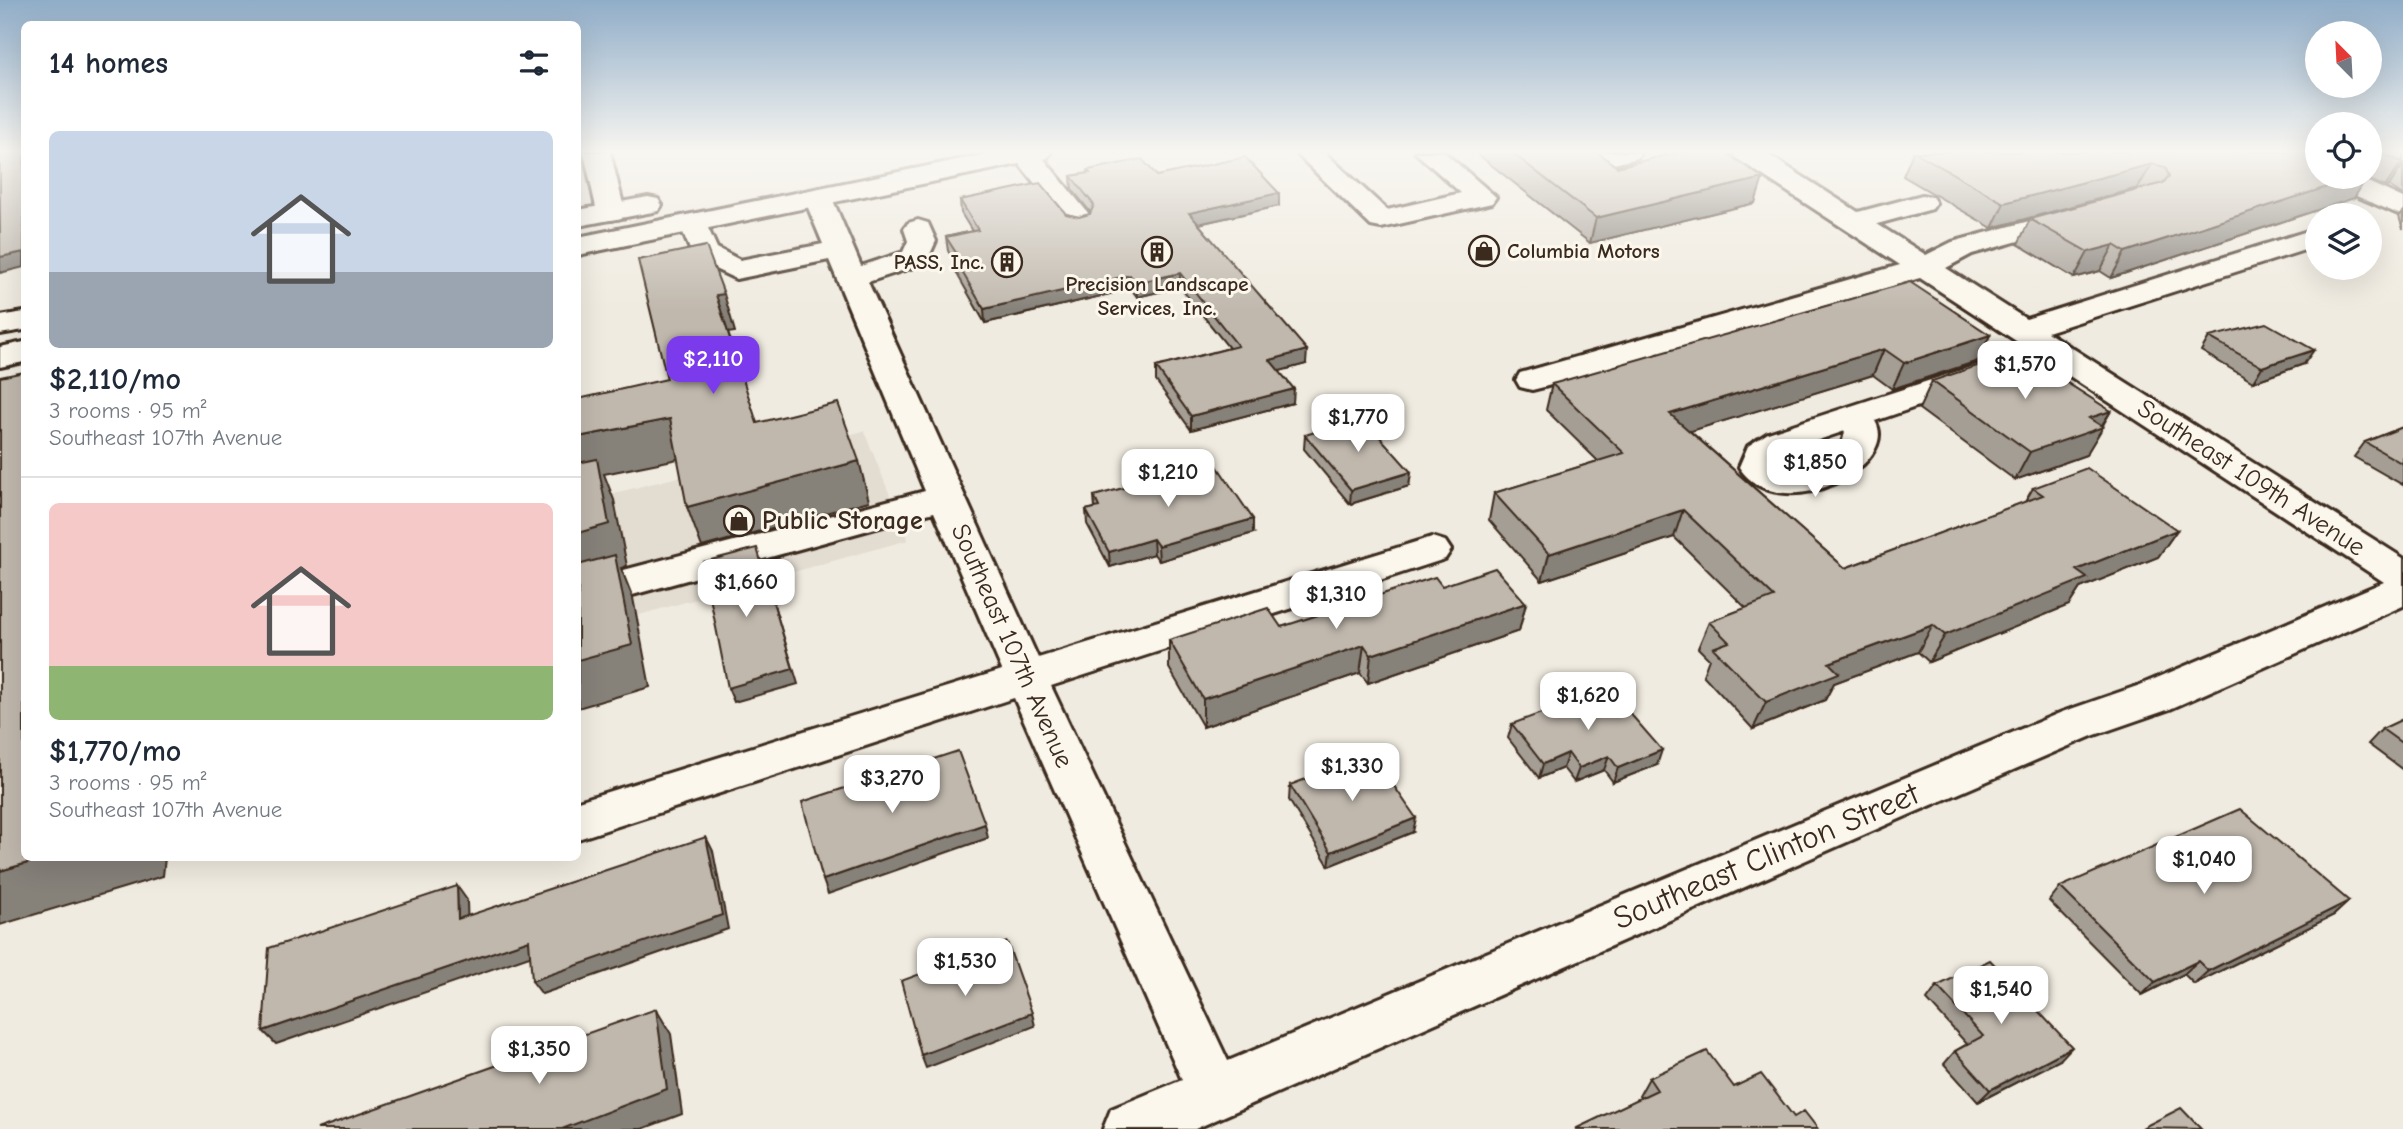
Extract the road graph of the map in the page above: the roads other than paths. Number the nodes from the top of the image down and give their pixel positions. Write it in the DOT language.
graph roads {
  1 [pos="609,205"];
  2 [pos="649,205"];
  3 [pos="785,205"];
  4 [pos="821,205"];
  5 [pos="1068,205"];
  6 [pos="1365,205"];
  7 [pos="1448,205"];
  8 [pos="1826,205"];
  9 [pos="1916,205"];
  10 [pos="2101,209"];
  11 [pos="611,212"];
  12 [pos="581,217"];
  13 [pos="1079,220"];
  14 [pos="1853,222"];
  15 [pos="693,223"];
  16 [pos="918,229"];
  17 [pos="581,231"];
  18 [pos="2305,241"];
  19 [pos="581,245"];
  20 [pos="845,263"];
  21 [pos="1924,268"];
  22 [pos="21,322"];
  23 [pos="0,326"];
  24 [pos="2022,330"];
  25 [pos="2052,350"];
  26 [pos="21,353"];
  27 [pos="0,357"];
  28 [pos="1532,380"];
  29 [pos="1855,416"];
  30 [pos="946,497"];
  31 [pos="1433,550"];
  32 [pos="2403,576"];
  33 [pos="2403,590"];
  34 [pos="581,595"];
  35 [pos="1026,679"];
  36 [pos="581,819"];
  37 [pos="1214,1091"];
  38 [pos="1131,1129"];
  1 -- 11 [label="street"];
  2 -- 11 [label="street"];
  3 -- 15 [label="street"];
  4 -- 20 [label="street, Southeast 107th Avenue"];
  5 -- 13 [label="street"];
  6 -- 7 [label="street"];
  8 -- 14 [label="street, Southeast 109th Avenue"];
  9 -- 14 [label="street"];
  10 -- 21 [label="street"];
  11 -- 12 [label="street"];
  11 -- 17 [label="street"];
  14 -- 21 [label="street, Southeast 109th Avenue"];
  15 -- 19 [label="street"];
  15 -- 20 [label="street"];
  16 -- 20 [label="street"];
  18 -- 24 [label="street"];
  20 -- 30 [label="street, Southeast 107th Avenue"];
  21 -- 24 [label="street, Southeast 109th Avenue"];
  21 -- 28 [label="street"];
  22 -- 23 [label="street"];
  24 -- 25 [label="street, Southeast 109th Avenue"];
  25 -- 29 [label="street"];
  25 -- 32 [label="street, Southeast 109th Avenue"];
  26 -- 27 [label="street"];
  30 -- 34 [label="street"];
  30 -- 35 [label="street, Southeast 107th Avenue"];
  31 -- 35 [label="street"];
  33 -- 37 [label="street, Southeast Clinton Street"];
  35 -- 36 [label="street"];
  35 -- 37 [label="street, Southeast 107th Avenue"];
  37 -- 38 [label="street, Southeast Clinton Street"];
}
